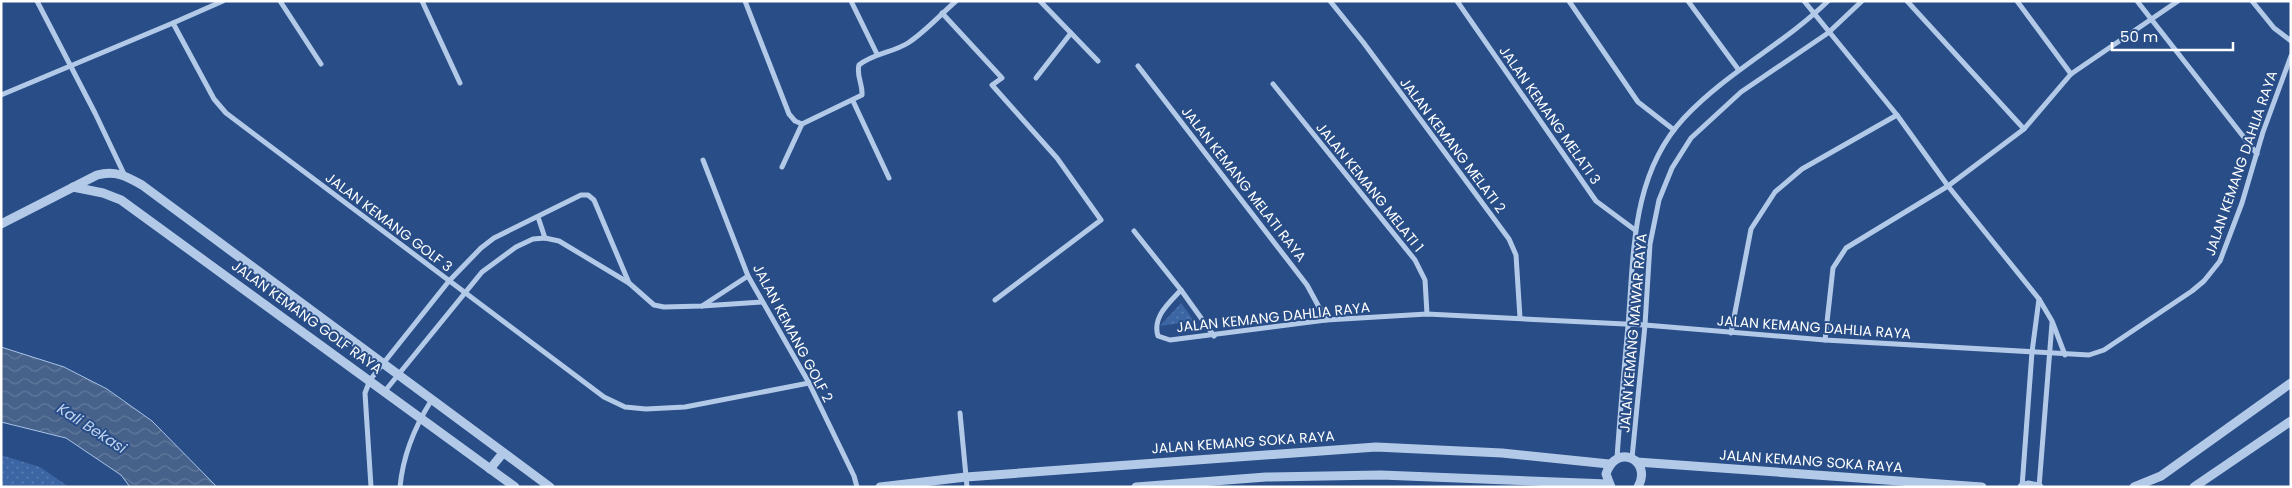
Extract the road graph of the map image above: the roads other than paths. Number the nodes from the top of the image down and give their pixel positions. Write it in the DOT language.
graph roads {
  1 [pos="37,1"];
  2 [pos="223,1"];
  3 [pos="280,1"];
  4 [pos="422,1"];
  5 [pos="745,1"];
  6 [pos="851,1"];
  7 [pos="956,1"];
  8 [pos="1040,1"];
  9 [pos="1330,1"];
  10 [pos="1457,1"];
  11 [pos="1569,1"];
  12 [pos="1688,1"];
  13 [pos="1804,1"];
  14 [pos="1828,1"];
  15 [pos="1862,1"];
  16 [pos="1907,1"];
  17 [pos="2017,1"];
  18 [pos="2137,1"];
  19 [pos="2178,1"];
  20 [pos="2252,1"];
  21 [pos="942,13"];
  22 [pos="1814,15"];
  23 [pos="2152,20"];
  24 [pos="173,23"];
  25 [pos="1071,33"];
  26 [pos="1828,33"];
  27 [pos="2291,41"];
  28 [pos="877,54"];
  29 [pos="2291,56"];
  30 [pos="1098,61"];
  31 [pos="321,64"];
  32 [pos="71,66"];
  33 [pos="1138,66"];
  34 [pos="1738,69"];
  35 [pos="2071,74"];
  36 [pos="1036,78"];
  37 [pos="460,83"];
  38 [pos="1273,84"];
  39 [pos="1,95"];
  40 [pos="853,101"];
  41 [pos="1897,115"];
  42 [pos="802,124"];
  43 [pos="2024,129"];
  44 [pos="1674,130"];
  45 [pos="2256,154"];
  46 [pos="704,160"];
  47 [pos="782,167"];
  48 [pos="125,176"];
  49 [pos="889,178"];
  50 [pos="1948,186"];
  51 [pos="73,187"];
  52 [pos="538,217"];
  53 [pos="1,224"];
  54 [pos="1635,230"];
  55 [pos="1134,231"];
  56 [pos="545,238"];
  57 [pos="748,276"];
  58 [pos="449,281"];
  59 [pos="629,283"];
  60 [pos="1181,290"];
  61 [pos="464,292"];
  62 [pos="2039,299"];
  63 [pos="995,300"];
  64 [pos="762,302"];
  65 [pos="702,306"];
  66 [pos="1427,314"];
  67 [pos="1520,318"];
  68 [pos="1326,320"];
  69 [pos="2052,322"];
  70 [pos="1628,325"];
  71 [pos="1645,325"];
  72 [pos="1731,332"];
  73 [pos="1214,336"];
  74 [pos="1825,340"];
  75 [pos="2032,352"];
  76 [pos="2050,353"];
  77 [pos="2065,355"];
  78 [pos="382,365"];
  79 [pos="398,376"];
  80 [pos="370,380"];
  81 [pos="809,383"];
  82 [pos="2291,383"];
  83 [pos="385,391"];
  84 [pos="431,401"];
  85 [pos="960,413"];
  86 [pos="420,418"];
  87 [pos="2291,421"];
  88 [pos="503,453"];
  89 [pos="1616,458"];
  90 [pos="1635,460"];
  91 [pos="1609,464"];
  92 [pos="490,469"];
  93 [pos="966,476"];
  94 [pos="1610,485"];
  95 [pos="371,487"];
  96 [pos="400,487"];
  97 [pos="515,487"];
  98 [pos="550,487"];
  99 [pos="857,487"];
  100 [pos="880,487"];
  101 [pos="967,487"];
  102 [pos="1136,487"];
  103 [pos="1639,487"];
  104 [pos="1982,487"];
  105 [pos="2022,487"];
  106 [pos="2039,487"];
  107 [pos="2134,487"];
  108 [pos="2194,487"];
  1 -- 32 [label="street"];
  2 -- 24 [label="street"];
  3 -- 31 [label="street"];
  4 -- 37 [label="street"];
  5 -- 42 [label="street"];
  6 -- 28 [label="street"];
  7 -- 21 [label="street"];
  8 -- 25 [label="street"];
  9 -- 67 [label="street, JALAN KEMANG MELATI 2"];
  10 -- 54 [label="street, JALAN KEMANG MELATI 3"];
  11 -- 44 [label="street"];
  12 -- 34 [label="street"];
  13 -- 22 [label="street"];
  14 -- 22 [label="street, JALAN KEMANG MAWAR RAYA"];
  15 -- 26 [label="street, JALAN KEMANG MAWAR RAYA"];
  16 -- 43 [label="street"];
  17 -- 35 [label="street"];
  18 -- 23 [label="street"];
  19 -- 23 [label="street"];
  20 -- 27 [label="street"];
  21 -- 28 [label="street"];
  21 -- 63 [label="street"];
  22 -- 26 [label="street"];
  22 -- 34 [label="street, JALAN KEMANG MAWAR RAYA"];
  23 -- 35 [label="street"];
  23 -- 45 [label="street"];
  24 -- 32 [label="street"];
  24 -- 58 [label="street, JALAN KEMANG GOLF 3"];
  25 -- 30 [label="street"];
  25 -- 36 [label="street"];
  26 -- 41 [label="street"];
  26 -- 71 [label="street, JALAN KEMANG MAWAR RAYA"];
  28 -- 40 [label="street"];
  29 -- 45 [label="street, JALAN KEMANG DAHLIA RAYA"];
  32 -- 39 [label="street"];
  32 -- 48 [label="street"];
  33 -- 68 [label="street, JALAN KEMANG MELATI RAYA"];
  34 -- 44 [label="street, JALAN KEMANG MAWAR RAYA"];
  35 -- 43 [label="street"];
  38 -- 66 [label="street, JALAN KEMANG MELATI 1"];
  40 -- 42 [label="street"];
  40 -- 49 [label="street"];
  41 -- 50 [label="street"];
  41 -- 72 [label="street"];
  42 -- 47 [label="street"];
  43 -- 50 [label="street"];
  44 -- 54 [label="street, JALAN KEMANG MAWAR RAYA"];
  45 -- 77 [label="street, JALAN KEMANG DAHLIA RAYA"];
  46 -- 57 [label="street, JALAN KEMANG GOLF 2"];
  48 -- 51 [label="street"];
  48 -- 78 [label="street, JALAN KEMANG GOLF RAYA"];
  50 -- 62 [label="street"];
  50 -- 74 [label="street"];
  51 -- 53 [label="street"];
  51 -- 80 [label="street, JALAN KEMANG GOLF RAYA"];
  52 -- 56 [label="street"];
  52 -- 58 [label="street"];
  52 -- 59 [label="street"];
  54 -- 70 [label="street, JALAN KEMANG MAWAR RAYA"];
  55 -- 60 [label="street"];
  56 -- 59 [label="street"];
  56 -- 61 [label="street"];
  57 -- 64 [label="street, JALAN KEMANG GOLF 2"];
  57 -- 65 [label="street"];
  58 -- 61 [label="street, JALAN KEMANG GOLF 3"];
  58 -- 78 [label="street"];
  59 -- 65 [label="street"];
  60 -- 73 [label="street"];
  60 -- 73 [label="street, JALAN KEMANG DAHLIA RAYA"];
  61 -- 79 [label="street"];
  61 -- 81 [label="street, JALAN KEMANG GOLF 3"];
  62 -- 69 [label="street"];
  62 -- 75 [label="street"];
  64 -- 65 [label="street"];
  64 -- 81 [label="street, JALAN KEMANG GOLF 2"];
  66 -- 67 [label="street, JALAN KEMANG DAHLIA RAYA"];
  66 -- 68 [label="street, JALAN KEMANG DAHLIA RAYA"];
  67 -- 70 [label="street, JALAN KEMANG DAHLIA RAYA"];
  68 -- 73 [label="street, JALAN KEMANG DAHLIA RAYA"];
  69 -- 76 [label="street"];
  69 -- 77 [label="street"];
  70 -- 71 [label="street, JALAN KEMANG DAHLIA RAYA"];
  70 -- 89 [label="street, JALAN KEMANG MAWAR RAYA"];
  71 -- 72 [label="street, JALAN KEMANG DAHLIA RAYA"];
  71 -- 90 [label="street, JALAN KEMANG MAWAR RAYA"];
  72 -- 74 [label="street, JALAN KEMANG DAHLIA RAYA"];
  74 -- 75 [label="street, JALAN KEMANG DAHLIA RAYA"];
  75 -- 76 [label="street, JALAN KEMANG DAHLIA RAYA"];
  75 -- 105 [label="street"];
  76 -- 77 [label="street, JALAN KEMANG DAHLIA RAYA"];
  76 -- 106 [label="street"];
  78 -- 79 [label="street, JALAN KEMANG GOLF RAYA"];
  78 -- 80 [label="street"];
  79 -- 83 [label="street"];
  79 -- 84 [label="street, JALAN KEMANG GOLF RAYA"];
  80 -- 83 [label="street, JALAN KEMANG GOLF RAYA"];
  80 -- 95 [label="street"];
  81 -- 99 [label="street, JALAN KEMANG GOLF 2"];
  82 -- 107 [label="street"];
  83 -- 86 [label="street, JALAN KEMANG GOLF RAYA"];
  84 -- 86 [label="street"];
  84 -- 88 [label="street, JALAN KEMANG GOLF RAYA"];
  85 -- 93 [label="street"];
  86 -- 92 [label="street, JALAN KEMANG GOLF RAYA"];
  86 -- 96 [label="street"];
  87 -- 108 [label="street"];
  88 -- 92 [label="street"];
  88 -- 98 [label="street, JALAN KEMANG GOLF RAYA"];
  89 -- 90 [label="street, JALAN KEMANG SOKA RAYA"];
  89 -- 91 [label="street"];
  90 -- 103 [label="street"];
  90 -- 104 [label="street, JALAN KEMANG SOKA RAYA"];
  91 -- 93 [label="street, JALAN KEMANG SOKA RAYA"];
  91 -- 94 [label="street"];
  92 -- 97 [label="street, JALAN KEMANG GOLF RAYA"];
  93 -- 100 [label="street, JALAN KEMANG SOKA RAYA"];
  93 -- 101 [label="street"];
  94 -- 102 [label="street"];
  105 -- 106 [label="street"];
}
